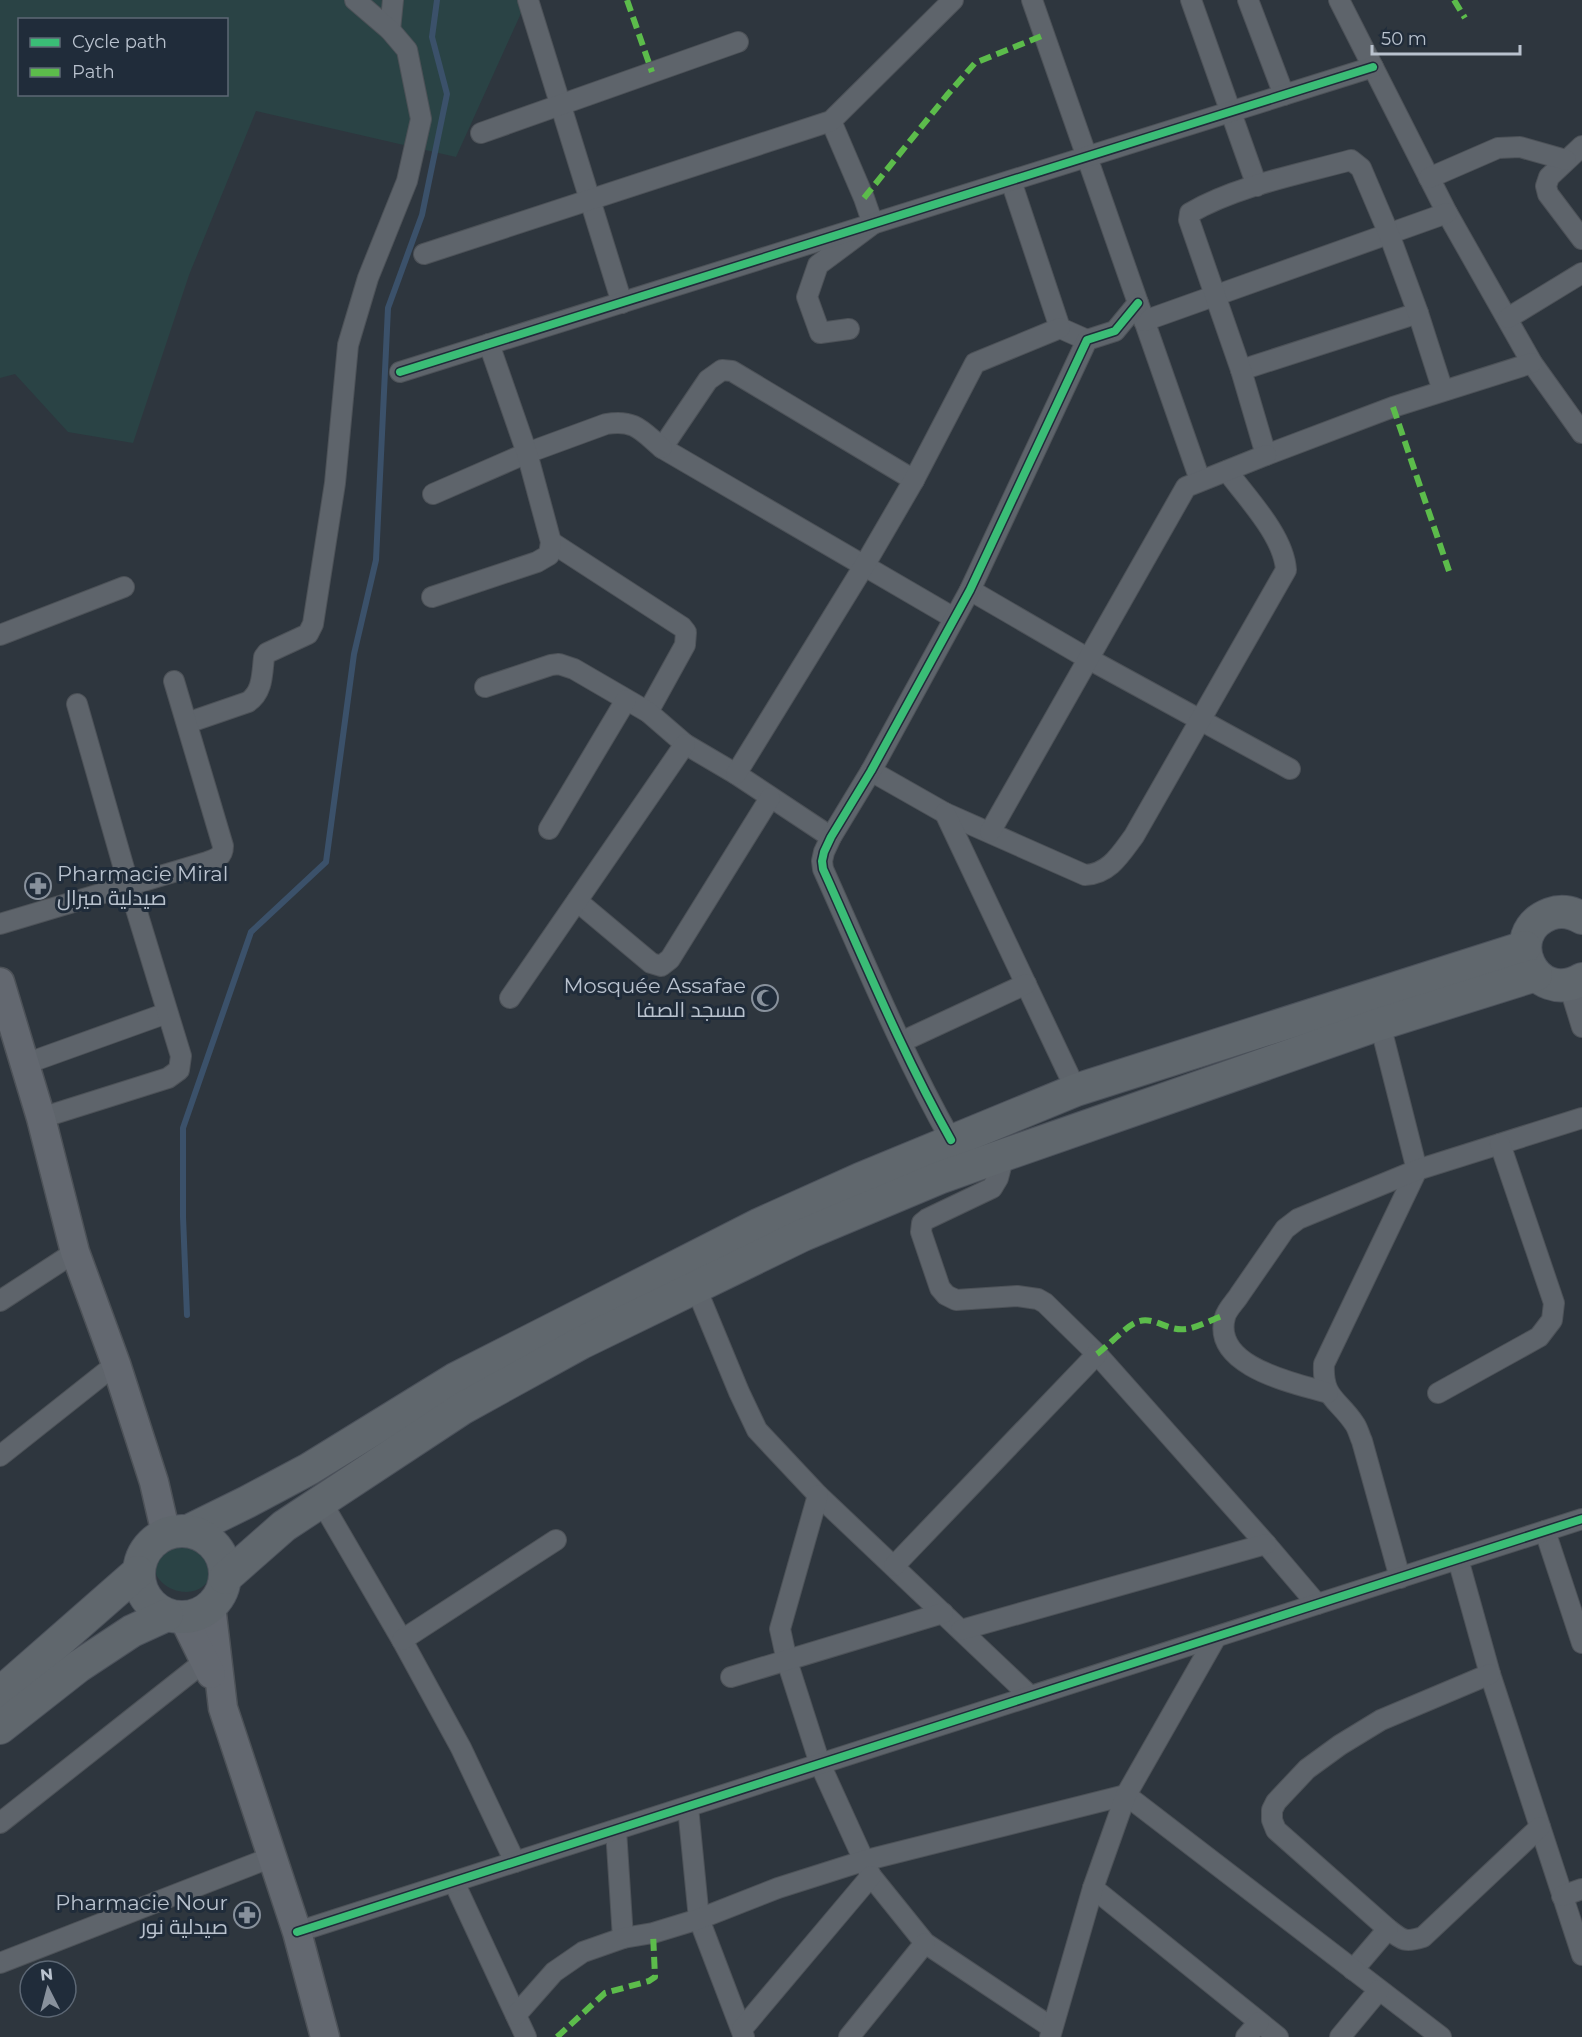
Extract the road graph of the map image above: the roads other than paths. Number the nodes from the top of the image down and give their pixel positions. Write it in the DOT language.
graph roads {
  1 [pos="355,0"];
  2 [pos="393,0"];
  3 [pos="528,0"];
  4 [pos="952,0"];
  5 [pos="1032,0"];
  6 [pos="1191,0"];
  7 [pos="1248,0"];
  8 [pos="1339,0"];
  9 [pos="390,30"];
  10 [pos="738,42"];
  11 [pos="1373,67"];
  12 [pos="1284,95"];
  13 [pos="561,105"];
  14 [pos="1230,112"];
  15 [pos="831,121"];
  16 [pos="481,133"];
  17 [pos="1582,146"];
  18 [pos="1087,157"];
  19 [pos="1566,160"];
  20 [pos="1429,178"];
  21 [pos="1011,181"];
  22 [pos="1257,186"];
  23 [pos="590,198"];
  24 [pos="1447,213"];
  25 [pos="873,224"];
  26 [pos="1389,234"];
  27 [pos="1582,239"];
  28 [pos="424,254"];
  29 [pos="1582,273"];
  30 [pos="1214,296"];
  31 [pos="622,303"];
  32 [pos="1141,312"];
  33 [pos="1418,313"];
  34 [pos="1508,318"];
  35 [pos="1060,328"];
  36 [pos="849,329"];
  37 [pos="1087,340"];
  38 [pos="489,344"];
  39 [pos="1532,363"];
  40 [pos="1241,370"];
  41 [pos="400,372"];
  42 [pos="1443,392"];
  43 [pos="1582,433"];
  44 [pos="662,448"];
  45 [pos="527,453"];
  46 [pos="1266,454"];
  47 [pos="1227,471"];
  48 [pos="915,480"];
  49 [pos="1200,480"];
  50 [pos="433,494"];
  51 [pos="551,542"];
  52 [pos="864,566"];
  53 [pos="124,587"];
  54 [pos="970,590"];
  55 [pos="432,597"];
  56 [pos="954,618"];
  57 [pos="0,635"];
  58 [pos="1087,658"];
  59 [pos="174,681"];
  60 [pos="485,687"];
  61 [pos="626,700"];
  62 [pos="77,704"];
  63 [pos="648,712"];
  64 [pos="1201,720"];
  65 [pos="187,723"];
  66 [pos="685,744"];
  67 [pos="1290,769"];
  68 [pos="872,771"];
  69 [pos="736,774"];
  70 [pos="770,798"];
  71 [pos="945,813"];
  72 [pos="549,829"];
  73 [pos="990,832"];
  74 [pos="831,837"];
  75 [pos="129,886"];
  76 [pos="577,901"];
  77 [pos="1582,918"];
  78 [pos="0,924"];
  79 [pos="1531,961"];
  80 [pos="0,982"];
  81 [pos="1575,982"];
  82 [pos="1026,984"];
  83 [pos="510,998"];
  84 [pos="168,1013"];
  85 [pos="1380,1024"];
  86 [pos="1582,1027"];
  87 [pos="901,1042"];
  88 [pos="25,1064"];
  89 [pos="1076,1090"];
  90 [pos="1582,1118"];
  91 [pos="41,1119"];
  92 [pos="951,1140"];
  93 [pos="1500,1144"];
  94 [pos="1004,1155"];
  95 [pos="1417,1170"];
  96 [pos="75,1252"];
  97 [pos="696,1288"];
  98 [pos="0,1301"];
  99 [pos="1097,1354"];
  100 [pos="116,1364"];
  101 [pos="1328,1393"];
  102 [pos="1438,1393"];
  103 [pos="0,1456"];
  104 [pos="818,1494"];
  105 [pos="321,1501"];
  106 [pos="1582,1519"];
  107 [pos="1545,1531"];
  108 [pos="177,1532"];
  109 [pos="556,1540"];
  110 [pos="1266,1544"];
  111 [pos="1458,1559"];
  112 [pos="894,1566"];
  113 [pos="138,1572"];
  114 [pos="225,1578"];
  115 [pos="1400,1578"];
  116 [pos="1317,1604"];
  117 [pos="187,1613"];
  118 [pos="943,1613"];
  119 [pos="1579,1622"];
  120 [pos="961,1630"];
  121 [pos="1216,1637"];
  122 [pos="402,1640"];
  123 [pos="1582,1643"];
  124 [pos="787,1661"];
  125 [pos="205,1662"];
  126 [pos="1490,1674"];
  127 [pos="731,1677"];
  128 [pos="0,1693"];
  129 [pos="220,1693"];
  130 [pos="1030,1696"];
  131 [pos="0,1728"];
  132 [pos="820,1764"];
  133 [pos="1126,1794"];
  134 [pos="688,1807"];
  135 [pos="0,1823"];
  136 [pos="1540,1827"];
  137 [pos="616,1830"];
  138 [pos="272,1857"];
  139 [pos="514,1862"];
  140 [pos="867,1869"];
  141 [pos="454,1882"];
  142 [pos="1093,1888"];
  143 [pos="1582,1889"];
  144 [pos="1562,1896"];
  145 [pos="699,1918"];
  146 [pos="1388,1929"];
  147 [pos="297,1932"];
  148 [pos="623,1938"];
  149 [pos="925,1943"];
  150 [pos="1582,1955"];
  151 [pos="0,1964"];
  152 [pos="1353,1970"];
  153 [pos="1379,1989"];
  154 [pos="516,2015"];
  155 [pos="1259,2022"];
  156 [pos="1050,2032"];
  157 [pos="743,2033"];
  158 [pos="325,2037"];
  159 [pos="526,2037"];
  160 [pos="849,2037"];
  161 [pos="1246,2037"];
  162 [pos="1278,2037"];
  163 [pos="1340,2037"];
  164 [pos="1441,2037"];
  1 -- 9 [label="street"];
  2 -- 9 [label="street"];
  3 -- 13 [label="street"];
  4 -- 15 [label="street"];
  5 -- 18 [label="street"];
  6 -- 14 [label="street"];
  7 -- 12 [label="street"];
  8 -- 11 [label="street"];
  9 -- 65 [label="street"];
  10 -- 13 [label="street"];
  11 -- 12 [label="street"];
  11 -- 20 [label="street"];
  12 -- 14 [label="street"];
  13 -- 16 [label="street"];
  13 -- 23 [label="street"];
  14 -- 18 [label="street"];
  14 -- 22 [label="street"];
  15 -- 23 [label="street"];
  15 -- 25 [label="street"];
  17 -- 19 [label="street"];
  18 -- 21 [label="street"];
  18 -- 32 [label="street"];
  19 -- 20 [label="street"];
  19 -- 27 [label="street"];
  20 -- 24 [label="street"];
  21 -- 25 [label="street"];
  21 -- 35 [label="street"];
  22 -- 26 [label="street"];
  22 -- 30 [label="street"];
  23 -- 28 [label="street"];
  23 -- 31 [label="street"];
  24 -- 26 [label="street"];
  24 -- 34 [label="street"];
  25 -- 31 [label="street"];
  25 -- 36 [label="street"];
  26 -- 30 [label="street"];
  26 -- 33 [label="street"];
  29 -- 34 [label="street"];
  30 -- 32 [label="street"];
  30 -- 40 [label="street"];
  31 -- 38 [label="street"];
  32 -- 37 [label="street"];
  32 -- 49 [label="street"];
  33 -- 40 [label="street"];
  33 -- 42 [label="street"];
  34 -- 39 [label="street"];
  35 -- 37 [label="street"];
  35 -- 48 [label="street"];
  37 -- 54 [label="street"];
  38 -- 41 [label="street"];
  38 -- 45 [label="street"];
  39 -- 42 [label="street"];
  39 -- 43 [label="street"];
  40 -- 46 [label="street"];
  42 -- 46 [label="street"];
  44 -- 45 [label="street"];
  44 -- 48 [label="street"];
  44 -- 52 [label="street"];
  45 -- 50 [label="street"];
  45 -- 51 [label="street"];
  46 -- 47 [label="street"];
  47 -- 49 [label="street"];
  47 -- 64 [label="street"];
  48 -- 52 [label="street"];
  49 -- 58 [label="street"];
  51 -- 55 [label="street"];
  51 -- 63 [label="street"];
  52 -- 56 [label="street"];
  52 -- 69 [label="street"];
  53 -- 57 [label="street"];
  54 -- 56 [label="street"];
  54 -- 58 [label="street"];
  56 -- 68 [label="street"];
  58 -- 64 [label="street"];
  58 -- 73 [label="street"];
  59 -- 65 [label="street"];
  60 -- 61 [label="street"];
  61 -- 63 [label="street"];
  61 -- 72 [label="street"];
  62 -- 75 [label="street"];
  63 -- 66 [label="street"];
  64 -- 67 [label="street"];
  64 -- 73 [label="street"];
  65 -- 75 [label="street"];
  66 -- 69 [label="street"];
  66 -- 76 [label="street"];
  68 -- 71 [label="street"];
  68 -- 74 [label="street"];
  69 -- 70 [label="street"];
  70 -- 74 [label="street"];
  70 -- 76 [label="street"];
  71 -- 73 [label="street"];
  71 -- 82 [label="street"];
  74 -- 87 [label="street"];
  75 -- 78 [label="street"];
  75 -- 84 [label="street"];
  76 -- 83 [label="street"];
  77 -- 79 [label="main road"];
  79 -- 81 [label="main road"];
  79 -- 85 [label="main road"];
  79 -- 89 [label="main road"];
  80 -- 88 [label="street"];
  81 -- 86 [label="street"];
  82 -- 87 [label="street"];
  82 -- 89 [label="street"];
  84 -- 88 [label="street"];
  84 -- 91 [label="street"];
  85 -- 94 [label="main road"];
  85 -- 95 [label="street"];
  87 -- 92 [label="street"];
  88 -- 91 [label="street"];
  89 -- 92 [label="main road"];
  90 -- 93 [label="street"];
  91 -- 96 [label="street"];
  92 -- 108 [label="main road"];
  93 -- 95 [label="street"];
  93 -- 102 [label="street"];
  94 -- 97 [label="main road"];
  94 -- 99 [label="street"];
  95 -- 101 [label="street"];
  95 -- 101 [label="street"];
  96 -- 98 [label="street"];
  96 -- 100 [label="street"];
  97 -- 104 [label="street"];
  97 -- 105 [label="main road"];
  99 -- 110 [label="street"];
  99 -- 112 [label="street"];
  100 -- 103 [label="street"];
  100 -- 108 [label="street"];
  101 -- 115 [label="street"];
  104 -- 112 [label="street"];
  104 -- 124 [label="street"];
  105 -- 114 [label="main road"];
  105 -- 122 [label="street"];
  106 -- 107 [label="street"];
  107 -- 111 [label="street"];
  107 -- 119 [label="street"];
  108 -- 113 [label="main road"];
  108 -- 114 [label="main road"];
  109 -- 122 [label="street"];
  110 -- 116 [label="street"];
  110 -- 120 [label="street"];
  111 -- 115 [label="street"];
  111 -- 126 [label="street"];
  112 -- 118 [label="street"];
  113 -- 117 [label="main road"];
  113 -- 128 [label="main road"];
  114 -- 117 [label="main road"];
  115 -- 116 [label="street"];
  116 -- 121 [label="street"];
  117 -- 125 [label="street"];
  117 -- 129 [label="street"];
  117 -- 131 [label="main road"];
  118 -- 120 [label="street"];
  118 -- 124 [label="street"];
  119 -- 123 [label="street"];
  120 -- 130 [label="street"];
  121 -- 130 [label="street"];
  121 -- 133 [label="street"];
  122 -- 139 [label="street"];
  124 -- 127 [label="street"];
  124 -- 132 [label="street"];
  125 -- 129 [label="street"];
  125 -- 135 [label="street"];
  126 -- 136 [label="street"];
  126 -- 146 [label="street"];
  129 -- 138 [label="street"];
  130 -- 132 [label="street"];
  132 -- 134 [label="street"];
  132 -- 140 [label="street"];
  133 -- 140 [label="street"];
  133 -- 142 [label="street"];
  133 -- 152 [label="street"];
  134 -- 137 [label="street"];
  134 -- 145 [label="street"];
  136 -- 144 [label="street"];
  136 -- 146 [label="street"];
  137 -- 139 [label="street"];
  137 -- 148 [label="street"];
  138 -- 147 [label="street"];
  138 -- 151 [label="street"];
  139 -- 141 [label="street"];
  140 -- 145 [label="street"];
  140 -- 149 [label="street"];
  140 -- 157 [label="street"];
  141 -- 147 [label="street"];
  141 -- 154 [label="street"];
  142 -- 155 [label="street"];
  142 -- 156 [label="street"];
  143 -- 144 [label="street"];
  144 -- 150 [label="street"];
  145 -- 148 [label="street"];
  145 -- 157 [label="street"];
  146 -- 152 [label="street"];
  147 -- 158 [label="street"];
  148 -- 154 [label="street"];
  149 -- 156 [label="street"];
  149 -- 160 [label="street"];
  152 -- 153 [label="street"];
  153 -- 163 [label="street"];
  153 -- 164 [label="street"];
  154 -- 159 [label="street"];
  155 -- 161 [label="street"];
  155 -- 162 [label="street"];
}
